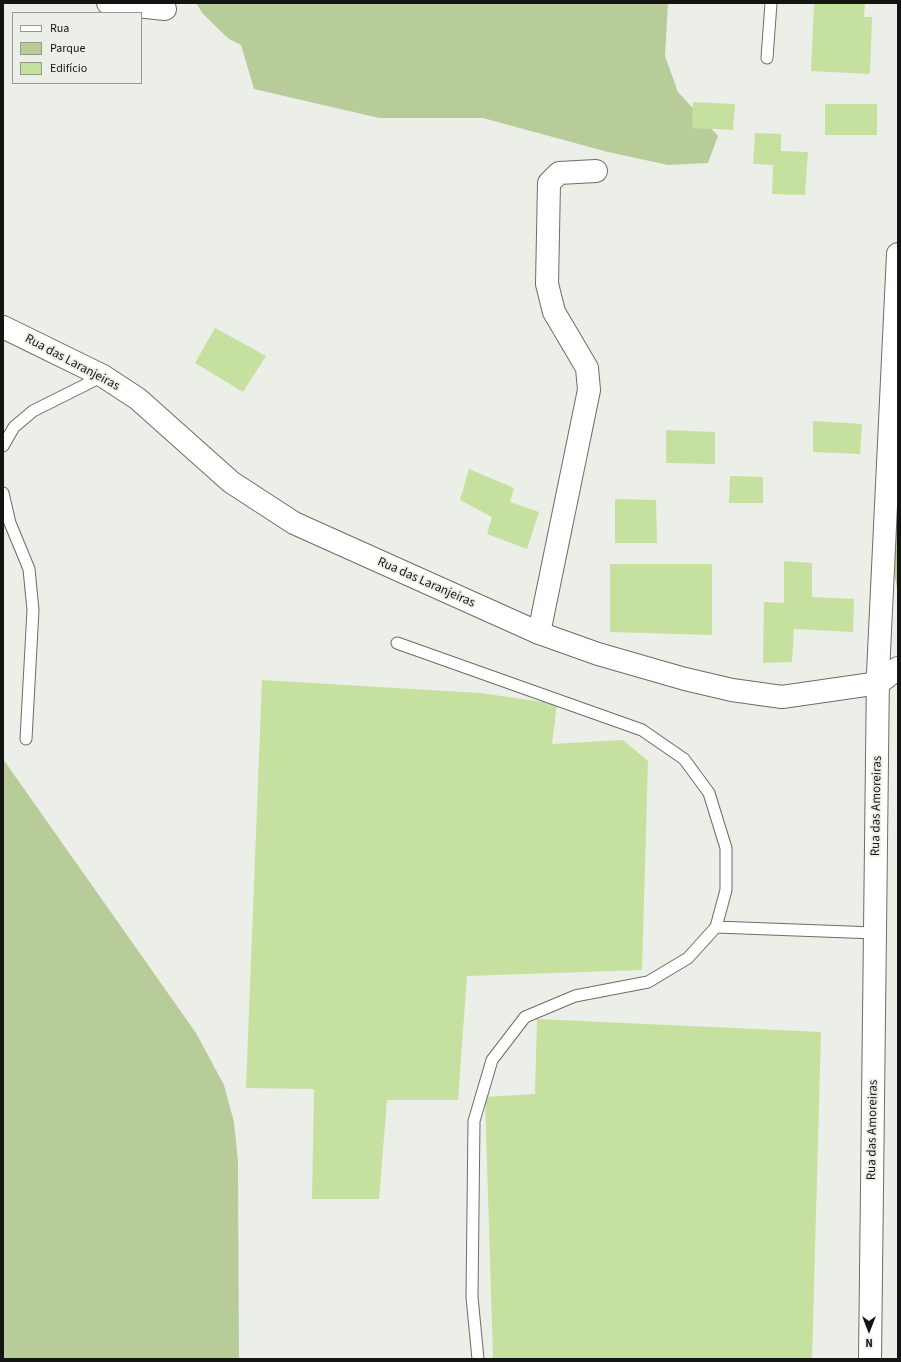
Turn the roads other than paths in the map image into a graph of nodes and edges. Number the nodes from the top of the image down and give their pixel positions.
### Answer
1 (108, 3) edge
2 (771, 3) edge
3 (165, 9) dead end
4 (767, 58) dead end
5 (596, 171) dead end
6 (898, 254) edge
7 (3, 327) edge
8 (103, 376) junction
9 (3, 446) edge
10 (3, 493) edge
11 (539, 633) junction
12 (397, 643) dead end
13 (898, 668) edge
14 (879, 683) junction
15 (26, 738) dead end
16 (716, 927) junction
17 (875, 933) junction
18 (478, 1359) edge
19 (870, 1359) edge

1 - 3 street
2 - 4 lane
5 - 11 street
6 - 14 street, Rua das Amoreiras
7 - 8 street, Rua das Laranjeiras
8 - 9 lane
8 - 11 street, Rua das Laranjeiras
10 - 15 lane
11 - 14 street, Rua das Laranjeiras
12 - 16 lane
13 - 14 street
14 - 17 street, Rua das Amoreiras
16 - 17 lane
16 - 18 lane
17 - 19 street, Rua das Amoreiras

